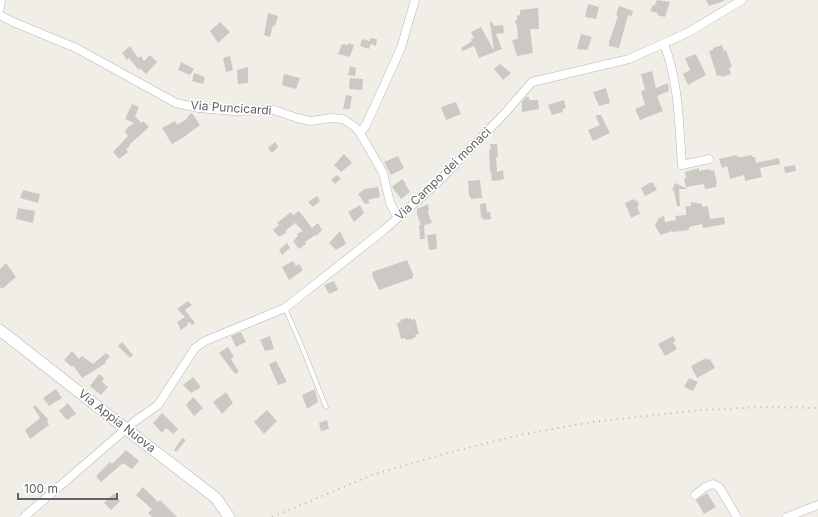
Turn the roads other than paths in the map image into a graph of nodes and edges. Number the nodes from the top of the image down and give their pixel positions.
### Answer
1 (1, 0) edge
2 (415, 0) edge
3 (742, 0) edge
4 (0, 8) edge
5 (0, 15) edge
6 (664, 44) junction
7 (360, 133) junction
8 (709, 159) dead end
9 (398, 218) junction
10 (285, 308) junction
11 (0, 330) edge
12 (326, 408) dead end
13 (130, 426) junction
14 (695, 495) dead end
15 (818, 505) edge
16 (24, 517) edge
17 (229, 517) edge
18 (737, 517) edge
19 (788, 517) edge

1 - 4 street
2 - 7 street
3 - 6 street, Via Campo dei monaci
5 - 7 street, Via Puncicardi
6 - 8 street
6 - 9 street, Via Campo dei monaci
7 - 9 street, Via Puncicardi
9 - 10 street, Via Campo dei monaci
10 - 12 lane
10 - 13 street, Via Campo dei monaci
11 - 13 street, Via Appia Nuova
13 - 16 street, Via Campo dei monaci
13 - 17 street, Via Appia Nuova
14 - 18 street
15 - 19 street

